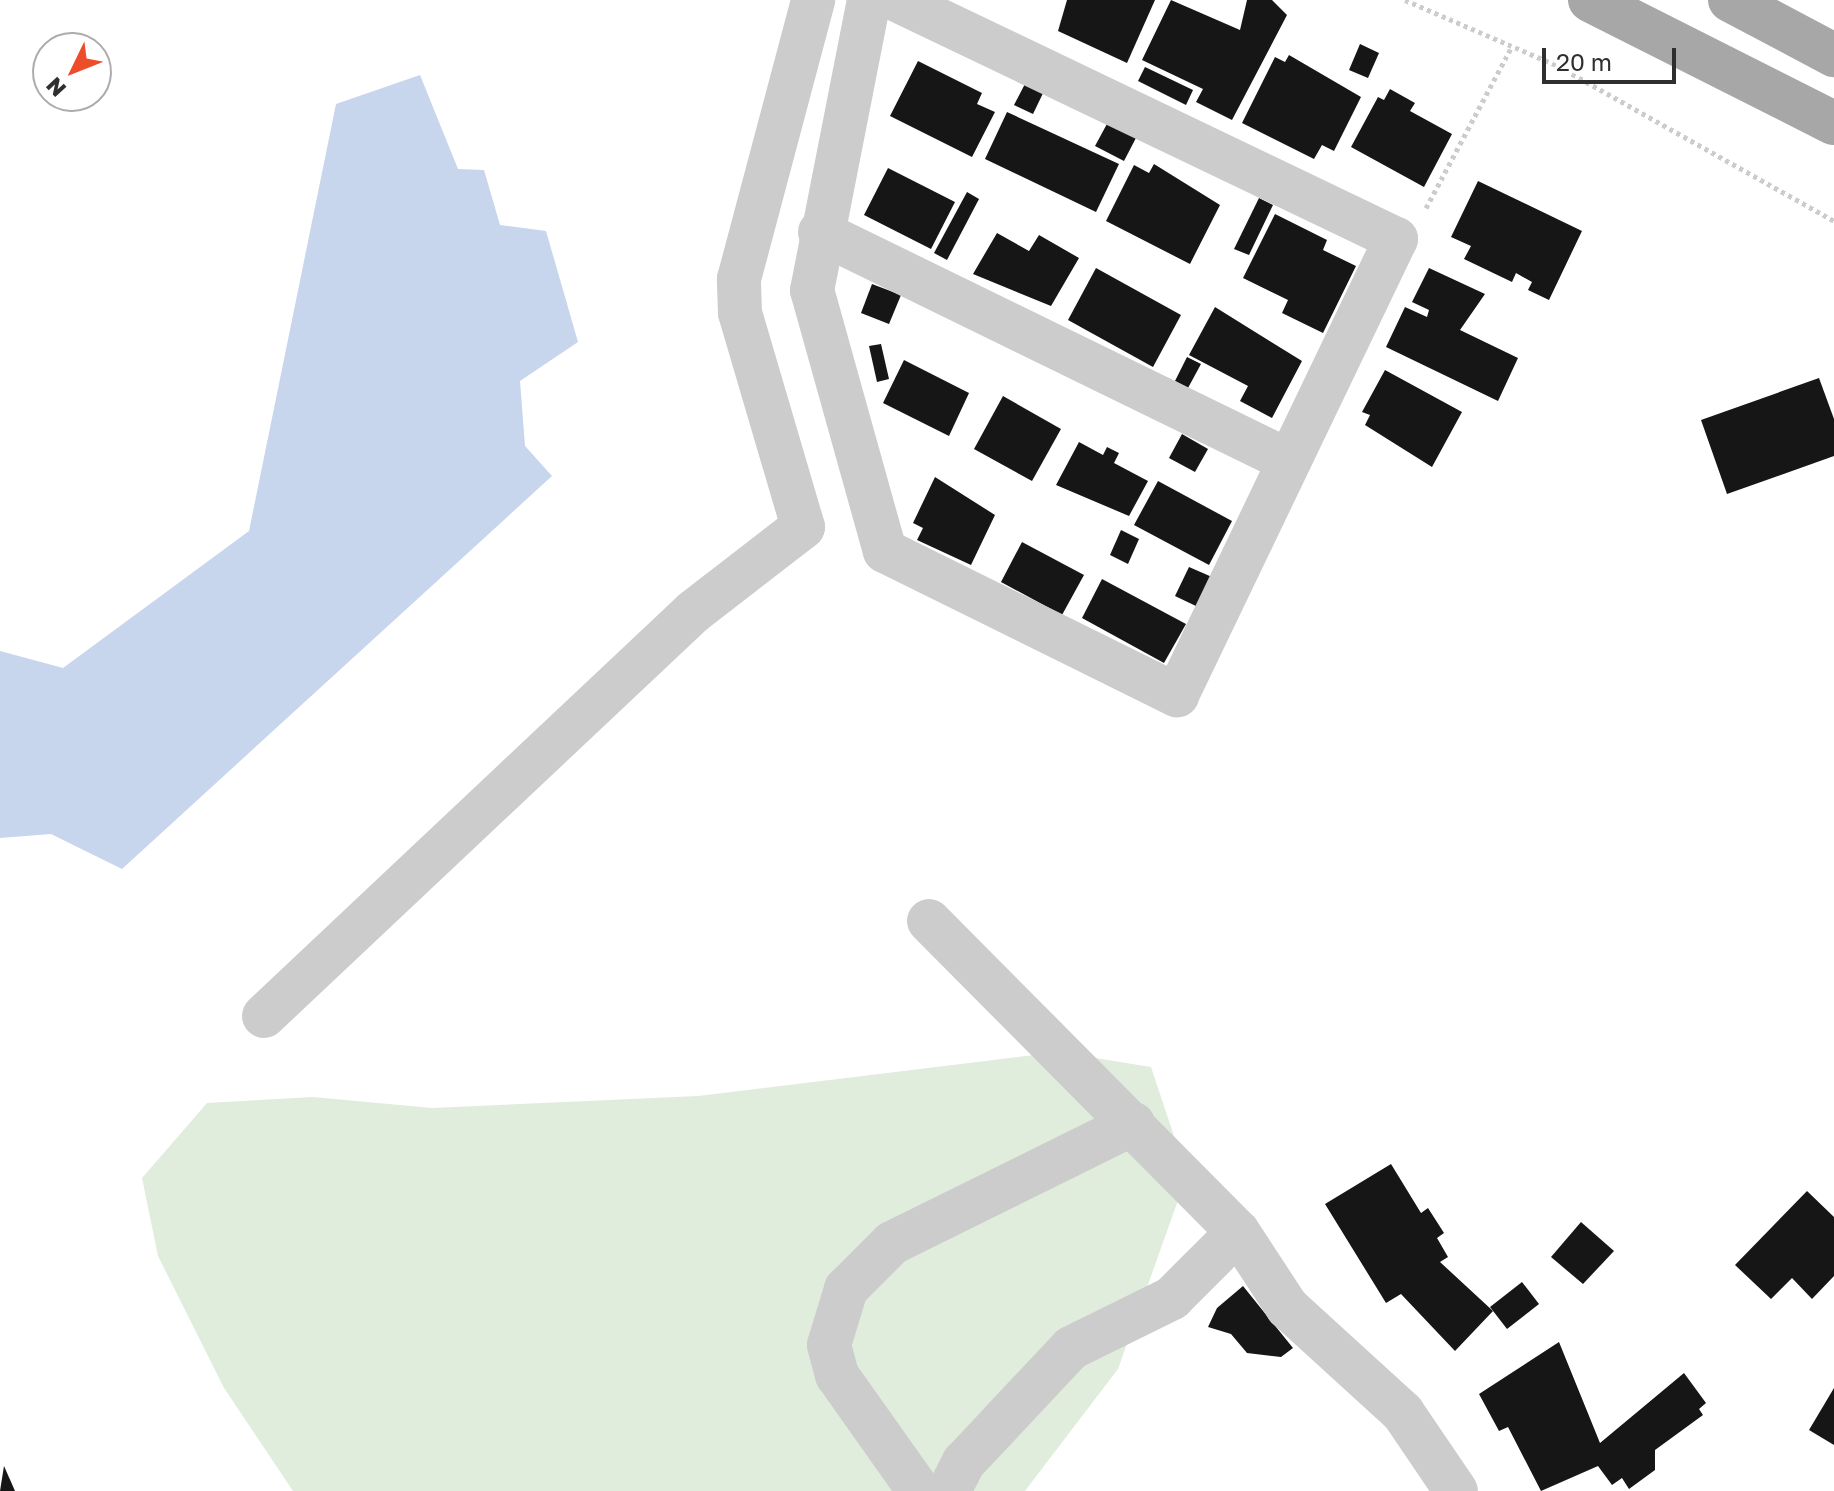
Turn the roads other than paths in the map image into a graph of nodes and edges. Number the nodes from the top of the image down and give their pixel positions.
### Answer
1 (813, 0) edge
2 (869, 0) edge
3 (897, 0) edge
4 (1590, 0) edge
5 (1730, 0) edge
6 (1834, 55) edge
7 (1834, 123) edge
8 (820, 232) junction
9 (1289, 461) junction
10 (929, 921) dead end
11 (264, 1016) dead end
12 (1133, 1124) junction
13 (1238, 1232) junction
14 (919, 1491) edge
15 (949, 1491) edge
16 (1456, 1491) edge

1 - 11 street
2 - 8 street
3 - 9 street
4 - 7 main road
5 - 6 main road
8 - 9 street
8 - 9 street
10 - 12 street
12 - 13 street
12 - 14 street
13 - 15 street
13 - 16 street

